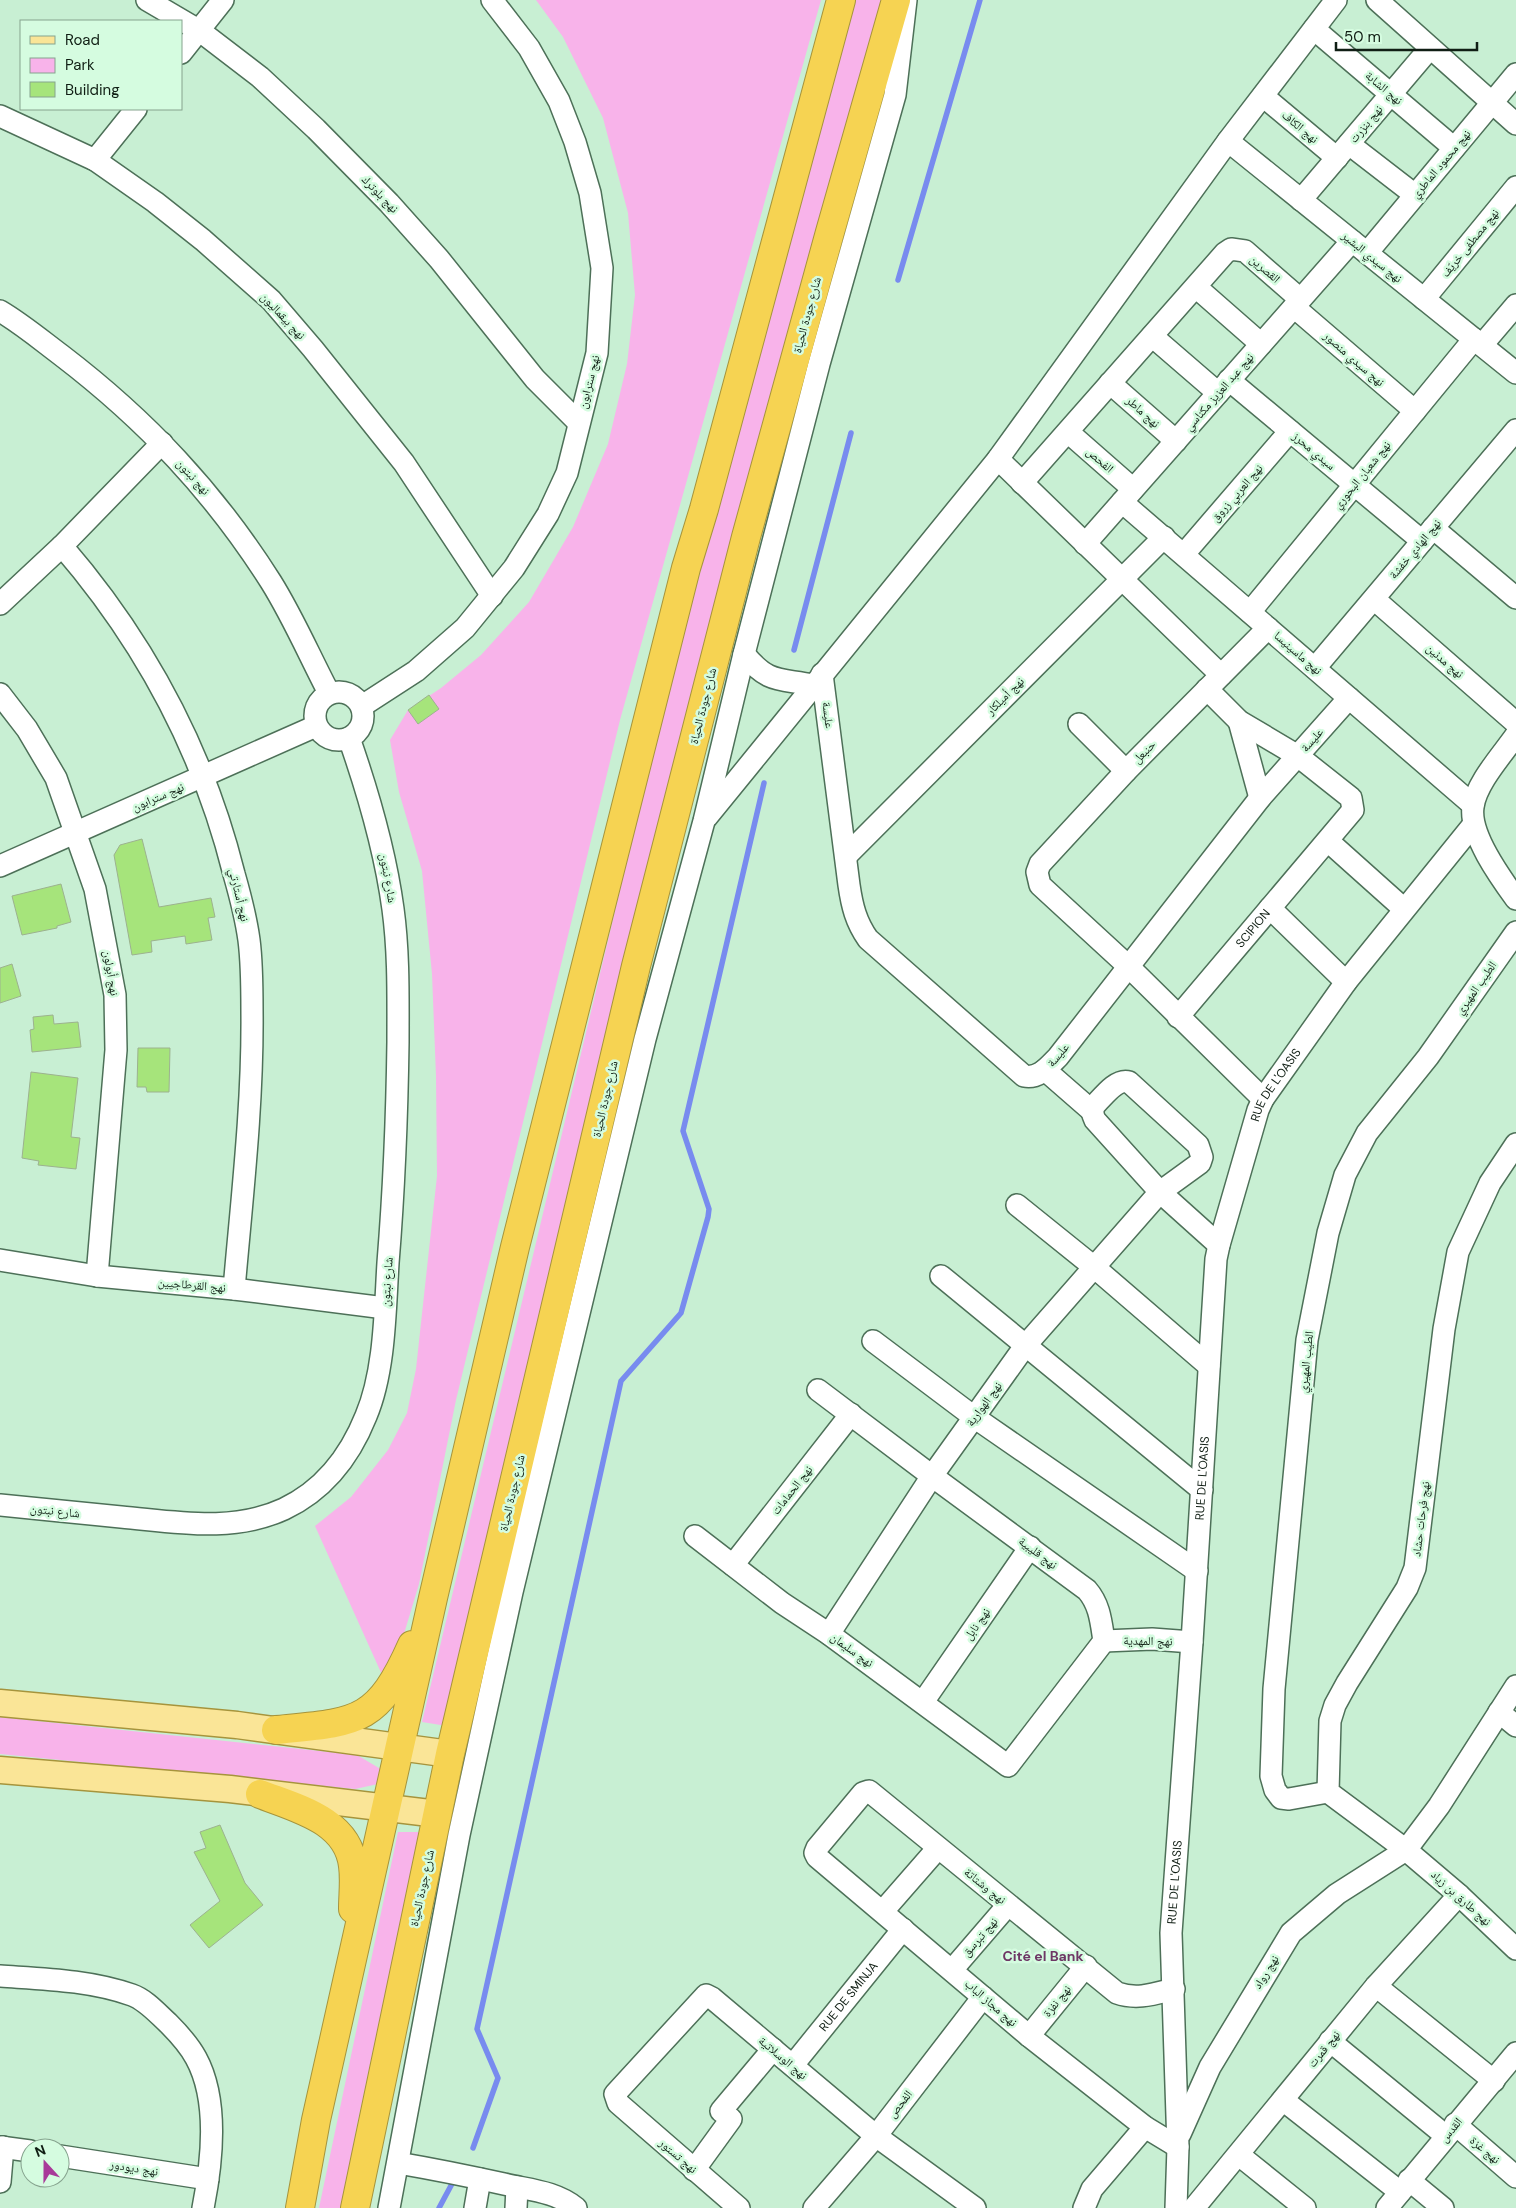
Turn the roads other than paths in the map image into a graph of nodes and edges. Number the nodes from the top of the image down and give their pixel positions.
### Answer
1 (147, 0) edge
2 (223, 0) edge
3 (492, 0) edge
4 (841, 0) edge
5 (896, 0) edge
6 (906, 0) edge
7 (1336, 0) edge
8 (1377, 0) edge
9 (181, 20) edge
10 (182, 20) edge
11 (1314, 29) junction
12 (200, 31) junction
13 (1430, 48) junction
14 (182, 53) edge
15 (1516, 74) edge
16 (1391, 94) junction
17 (1263, 96) junction
18 (1492, 103) junction
19 (135, 110) edge
20 (0, 116) edge
21 (1516, 124) edge
22 (1228, 141) junction
23 (1454, 148) junction
24 (1343, 151) junction
25 (95, 160) junction
26 (1516, 187) edge
27 (1415, 195) junction
28 (1301, 200) junction
29 (1359, 247) junction
30 (1196, 287) junction
31 (1424, 299) junction
32 (1297, 303) junction
33 (1516, 305) edge
34 (0, 311) edge
35 (1152, 336) junction
36 (1478, 342) junction
37 (1261, 344) junction
38 (1516, 373) edge
39 (1110, 383) junction
40 (1223, 387) junction
41 (1415, 411) junction
42 (580, 423) junction
43 (1516, 430) edge
44 (1290, 431) junction
45 (1068, 432) junction
46 (1176, 441) junction
47 (162, 443) junction
48 (998, 459) junction
49 (1022, 483) junction
50 (1354, 484) junction
51 (1128, 496) junction
52 (1428, 534) junction
53 (1164, 538) junction
54 (1086, 544) junction
55 (62, 546) junction
56 (1184, 554) junction
57 (1122, 579) junction
58 (492, 596) junction
59 (1374, 598) junction
60 (1516, 598) edge
61 (0, 604) edge
62 (1250, 612) junction
63 (1268, 628) junction
64 (744, 654) junction
65 (1315, 668) junction
66 (818, 680) junction
67 (1214, 682) junction
68 (329, 693) junction
69 (0, 694) edge
70 (1349, 698) junction
71 (362, 706) junction
72 (1239, 721) junction
73 (1516, 723) edge
74 (1078, 724) dead end
75 (316, 726) junction
76 (1516, 735) edge
77 (349, 738) junction
78 (1298, 756) junction
79 (1126, 771) junction
80 (204, 777) junction
81 (1260, 798) junction
82 (1473, 815) junction
83 (704, 821) junction
84 (76, 832) junction
85 (1328, 841) junction
86 (846, 856) junction
87 (0, 866) edge
88 (1516, 899) edge
89 (1270, 908) junction
90 (1404, 909) junction
91 (1516, 932) edge
92 (1128, 966) junction
93 (1346, 982) junction
94 (1178, 1017) junction
95 (1046, 1070) junction
96 (1263, 1099) junction
97 (1092, 1111) junction
98 (1516, 1144) edge
99 (1160, 1192) junction
100 (1017, 1205) dead end
101 (1219, 1245) junction
102 (0, 1260) edge
103 (1094, 1267) junction
104 (97, 1276) junction
105 (941, 1276) dead end
106 (234, 1289) junction
107 (385, 1308) junction
108 (873, 1342) dead end
109 (1025, 1346) junction
110 (1209, 1366) junction
111 (818, 1390) dead end
112 (851, 1414) junction
113 (974, 1417) junction
114 (932, 1476) junction
115 (1202, 1490) junction
116 (0, 1505) edge
117 (695, 1536) dead end
118 (1030, 1547) junction
119 (733, 1565) junction
120 (1197, 1571) junction
121 (433, 1598) junction
122 (829, 1634) junction
123 (1104, 1641) junction
124 (1192, 1642) junction
125 (1516, 1686) edge
126 (923, 1702) junction
127 (0, 1703) edge
128 (1499, 1712) junction
129 (1516, 1726) edge
130 (276, 1730) junction
131 (401, 1747) junction
132 (450, 1754) junction
133 (0, 1770) edge
134 (1328, 1792) junction
135 (260, 1794) junction
136 (387, 1808) junction
137 (438, 1814) junction
138 (817, 1848) joint
139 (938, 1848) junction
140 (1406, 1850) junction
141 (1459, 1895) junction
142 (1008, 1905) junction
143 (883, 1911) junction
144 (904, 1929) junction
145 (1516, 1948) edge
146 (352, 1966) junction
147 (1086, 1966) junction
148 (952, 1970) junction
149 (0, 1976) edge
150 (1376, 1986) junction
151 (1174, 1989) junction
152 (982, 1997) junction
153 (1029, 2036) junction
154 (1330, 2041) junction
155 (773, 2050) junction
156 (793, 2065) junction
157 (1507, 2071) edge
158 (1283, 2100) junction
159 (618, 2103) joint
160 (1145, 2127) junction
161 (1451, 2130) junction
162 (876, 2136) junction
163 (1178, 2143) junction
164 (2, 2147) edge
165 (20, 2150) edge
166 (1239, 2155) junction
167 (70, 2158) edge
168 (398, 2163) junction
169 (694, 2170) junction
170 (1516, 2177) edge
171 (208, 2179) junction
172 (480, 2179) junction
173 (0, 2182) edge
174 (1405, 2186) junction
175 (516, 2198) edge
176 (203, 2208) edge
177 (300, 2208) edge
178 (355, 2208) edge
179 (389, 2208) edge
180 (475, 2208) edge
181 (576, 2208) edge
182 (739, 2208) edge
183 (814, 2208) edge
184 (975, 2208) edge
185 (1084, 2208) edge
186 (1176, 2208) edge
187 (1194, 2208) edge
188 (1305, 2208) edge
189 (1386, 2208) edge
190 (1443, 2208) edge

1 - 9 street, نهج بلوترك
2 - 12 street
3 - 42 street, نهج سترابون
4 - 121 highway
5 - 132 highway, شارع جودة الحياة
6 - 64 street
7 - 11 street
8 - 13 street
10 - 12 street, نهج بلوترك
11 - 16 street, نهج الشابة
11 - 17 street
12 - 14 street
12 - 42 street, نهج بلوترك
13 - 16 street, نهج بنزرت
13 - 18 street
15 - 18 street, نهج محمود الماطري
16 - 23 street, نهج الشابة
16 - 24 street, نهج بنزرت
17 - 22 street
17 - 24 street, نهج الكاف
18 - 21 street
18 - 23 street, نهج محمود الماطري
19 - 25 street
20 - 25 street, نهج بيقماليون
22 - 28 street, نهج سيدي البشير
22 - 48 street
23 - 27 street, نهج محمود الماطري
24 - 27 street, نهج الكاف
24 - 28 street, نهج بنزرت
25 - 58 street, نهج بيقماليون
26 - 31 street, نهج مصطفى خريّف
27 - 29 street, نهج محمود الماطري
28 - 29 street, نهج سيدي البشير
29 - 31 street, نهج سيدي البشير
29 - 32 street, نهج عبد العزيز مكناسي
30 - 32 street, القصرين
30 - 35 street
30 - 37 street
31 - 36 street, نهج سيدي البشير
32 - 37 street, نهج عبد العزيز مكناسي
32 - 41 street, نهج سيدي منصور
33 - 36 street, نهج شعبان البحوري
34 - 47 street, نهج نبتون
35 - 39 street
35 - 40 street, سيدي محرز
36 - 38 street, نهج سيدي البشير
36 - 41 street, نهج شعبان البحوري
37 - 40 street, نهج عبد العزيز مكناسي
39 - 45 street
39 - 46 street, نهج ماطر
40 - 44 street, سيدي محرز
40 - 46 street, نهج عبد العزيز مكناسي
41 - 50 street, نهج شعبان البحوري
42 - 58 street, نهج سترابون
43 - 52 street, نهج الهادي خفشة
44 - 50 street, سيدي محرز
44 - 56 street, نهج العربي زروق
45 - 49 street
45 - 51 street, الفحص
46 - 51 street, نهج عبد العزيز مكناسي
47 - 55 street
47 - 68 street, نهج نبتون
48 - 49 street
48 - 66 street
49 - 54 street
50 - 52 street, سيدي محرز
50 - 62 street, نهج شعبان البحوري
51 - 53 street, نهج ماسينيسا
51 - 54 street, نهج عبد العزيز مكناسي
52 - 59 street, نهج الهادي خفشة
52 - 60 street, سيدي محرز
53 - 56 street, نهج ماسينيسا
53 - 57 street, نهج أميلكار
54 - 57 street
55 - 61 street
55 - 80 street, نهج أستارتي
56 - 62 street, نهج ماسينيسا
57 - 67 street
57 - 86 street, نهج أميلكار
58 - 71 street, نهج سترابون
59 - 65 street, نهج الهادي خفشة
59 - 73 street, نهج مدنين
62 - 63 street, نهج ماسينيسا
63 - 65 street, نهج ماسينيسا
63 - 67 street, حنبعل
64 - 66 street
64 - 83 street
65 - 70 street, نهج ماسينيسا
66 - 83 street
66 - 86 street, عليسة
67 - 72 street
67 - 79 street, حنبعل
68 - 71 street
68 - 75 street
69 - 84 street, نهج أبولون
70 - 78 street, عليسة
70 - 82 street, نهج ماسينيسا
71 - 77 street
72 - 78 street
72 - 81 street
74 - 79 street
75 - 77 street
75 - 80 street, نهج سترابون
76 - 82 street, RUE DE L'OASIS
77 - 107 street, شارع نبتون
78 - 81 street, عليسة
78 - 85 street, SCIPION
79 - 92 street, حنبعل
80 - 84 street, نهج سترابون
80 - 106 street, نهج أستارتي
81 - 92 street, عليسة
82 - 88 street
82 - 90 street, RUE DE L'OASIS
83 - 168 street
84 - 87 street, نهج سترابون
84 - 104 street, نهج أبولون
85 - 89 street, SCIPION
85 - 90 street
86 - 95 street, عليسة
89 - 93 street
89 - 94 street, SCIPION
90 - 93 street, RUE DE L'OASIS
91 - 134 street, الطيب المهيري
92 - 94 street
92 - 95 street, عليسة
93 - 96 street, RUE DE L'OASIS
94 - 96 street
95 - 97 street
96 - 101 street, RUE DE L'OASIS
97 - 99 street
97 - 99 street, نهج الهوارية
98 - 134 street, نهج فرحات حشاد
99 - 101 street
99 - 103 street, نهج الهوارية
100 - 103 street
101 - 110 street, RUE DE L'OASIS
102 - 104 street, نهج القرطاجيين
103 - 109 street, نهج الهوارية
103 - 110 street
104 - 106 street, نهج القرطاجيين
105 - 109 street
106 - 107 street, نهج القرطاجيين
107 - 116 street, شارع نبتون
108 - 113 street
109 - 113 street, نهج الهوارية
109 - 115 street
110 - 115 street, RUE DE L'OASIS
111 - 112 street, نهج قليبية
112 - 114 street, نهج قليبية
112 - 119 street, نهج الحمامات
113 - 114 street, نهج الهوارية
113 - 120 street
114 - 118 street, نهج قليبية
114 - 122 street, نهج الهوارية
115 - 120 street, RUE DE L'OASIS
117 - 119 street, نهج سليمان
118 - 123 street, نهج قليبية
118 - 126 street, نهج نابل
119 - 122 street, نهج سليمان
120 - 124 street, RUE DE L'OASIS
121 - 130 highway
121 - 131 highway
122 - 126 street, نهج سليمان
123 - 124 street, نهج المهدية
123 - 126 street, نهج سليمان
124 - 151 street, RUE DE L'OASIS
125 - 128 street
127 - 130 main road
128 - 129 street
128 - 140 street
130 - 131 main road
131 - 132 main road
131 - 136 highway
132 - 137 highway, شارع جودة الحياة
133 - 135 main road
134 - 140 street
135 - 136 main road
135 - 146 highway
136 - 137 main road
136 - 146 highway
137 - 178 highway, شارع جودة الحياة
138 - 139 street, نهج وشتاتة
138 - 143 street, نهج مجاز الباب
139 - 142 street, نهج وشتاتة
139 - 143 street
140 - 141 street, نهج طارق بن زياد
140 - 163 street, نهج رواد
141 - 145 street, نهج طارق بن زياد
141 - 150 street, نهج قمرت
142 - 147 street, نهج وشتاتة
142 - 148 street, نهج تبرسق
143 - 144 street, نهج مجاز الباب
144 - 148 street, نهج مجاز الباب
144 - 156 street, RUE DE SMINJA
146 - 177 highway
147 - 151 street, نهج وشتاتة
147 - 153 street, نهج نفزة
148 - 152 street, نهج مجاز الباب
149 - 171 street
150 - 154 street, نهج قمرت
150 - 157 street
151 - 163 street, RUE DE L'OASIS
152 - 153 street, نهج مجاز الباب
152 - 162 street, الفحص
153 - 160 street, نهج مجاز الباب
154 - 158 street, نهج قمرت
154 - 161 street, نهج غزة
155 - 156 street, نهج الوسلاتية
155 - 159 street, نهج الوسلاتية
155 - 169 street
156 - 162 street, نهج الوسلاتية
157 - 161 street, القدس
158 - 166 street, نهج قمرت
158 - 174 street
159 - 169 street, نهج تستور
160 - 163 street, نهج مجاز الباب
160 - 185 street
161 - 170 street, نهج غزة
161 - 174 street, القدس
162 - 183 street, الفحص
162 - 184 street, نهج الوسلاتية
163 - 186 street, RUE DE L'OASIS
164 - 165 street
164 - 173 street
166 - 187 street, نهج قمرت
166 - 188 street
167 - 171 street, نهج ديودور
168 - 172 street
168 - 179 street
169 - 182 street, نهج تستور
171 - 176 street
172 - 175 street
172 - 180 street
174 - 189 street, القدس
174 - 190 street
175 - 181 street

